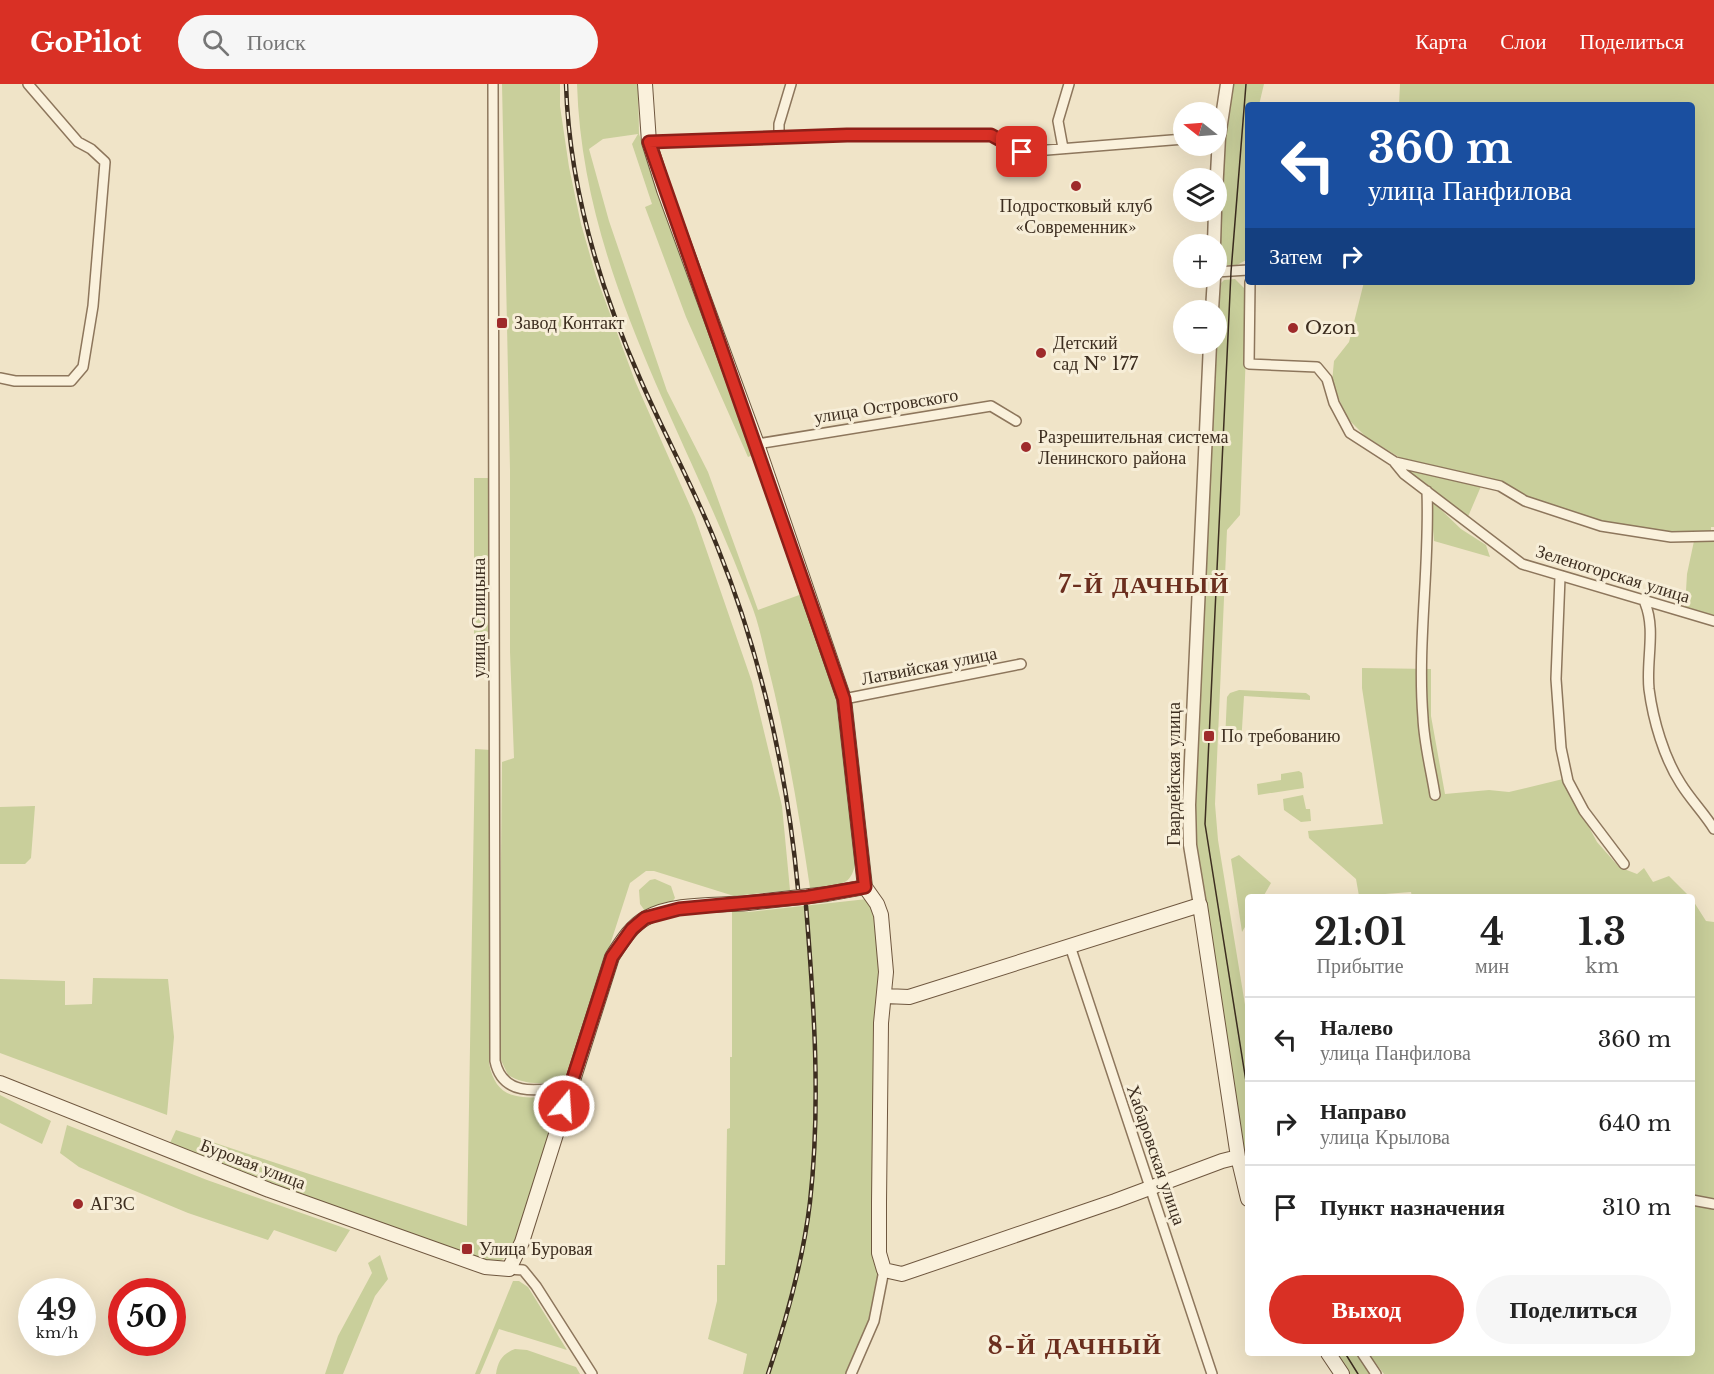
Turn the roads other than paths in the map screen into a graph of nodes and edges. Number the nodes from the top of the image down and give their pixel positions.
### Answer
1 (28, 84) edge
2 (493, 84) edge
3 (645, 84) edge
4 (791, 84) edge
5 (1069, 84) edge
6 (1227, 84) edge
7 (1224, 102) edge
8 (779, 136) junction
9 (1173, 140) edge
10 (649, 142) junction
11 (1063, 148) junction
12 (1245, 270) edge
13 (1227, 271) edge
14 (1250, 285) edge
15 (1210, 354) edge
16 (0, 378) edge
17 (1016, 421) dead end
18 (757, 444) junction
19 (1395, 462) junction
20 (1427, 491) junction
21 (1714, 536) edge
22 (1560, 577) junction
23 (1645, 603) junction
24 (1714, 621) edge
25 (1021, 664) dead end
26 (844, 699) junction
27 (1435, 795) dead end
28 (1714, 829) edge
29 (1624, 864) dead end
30 (865, 887) junction
31 (1200, 905) junction
32 (1070, 946) junction
33 (885, 996) junction
34 (0, 1083) edge
35 (571, 1086) junction
36 (1242, 1161) edge
37 (1245, 1180) edge
38 (1150, 1188) junction
39 (1695, 1201) edge
40 (1714, 1204) edge
41 (503, 1269) junction
42 (884, 1270) junction
43 (1330, 1356) edge
44 (1364, 1356) edge
45 (592, 1374) edge
46 (851, 1374) edge
47 (1212, 1374) edge
48 (1342, 1374) edge
49 (1376, 1374) edge

1 - 16 street
2 - 35 street, улица Спицына
3 - 10 main road
4 - 8 street
5 - 11 street
6 - 7 street
8 - 10 street
8 - 11 street
9 - 11 street
10 - 18 main road
12 - 13 street
14 - 19 street
15 - 31 street, Гвардейская улица
17 - 18 street, улица Островского
18 - 26 main road
19 - 20 street, Зеленогорская улица
19 - 21 street
20 - 22 street, Зеленогорская улица
20 - 27 street
22 - 23 street, Зеленогорская улица
22 - 29 street
23 - 24 street, Зеленогорская улица
23 - 28 street
25 - 26 street, Латвийская улица
26 - 30 main road
30 - 33 main road
30 - 35 main road, bridge
31 - 32 main road
31 - 36 main road, Гвардейская улица
32 - 33 main road
32 - 38 street, Хабаровская улица
33 - 42 main road
34 - 41 main road, Буровая улица
35 - 41 main road
36 - 37 main road, Гвардейская улица
36 - 38 main road
38 - 42 main road
38 - 47 street, Хабаровская улица
39 - 40 street
41 - 45 street
42 - 46 street
43 - 48 main road
44 - 49 street

